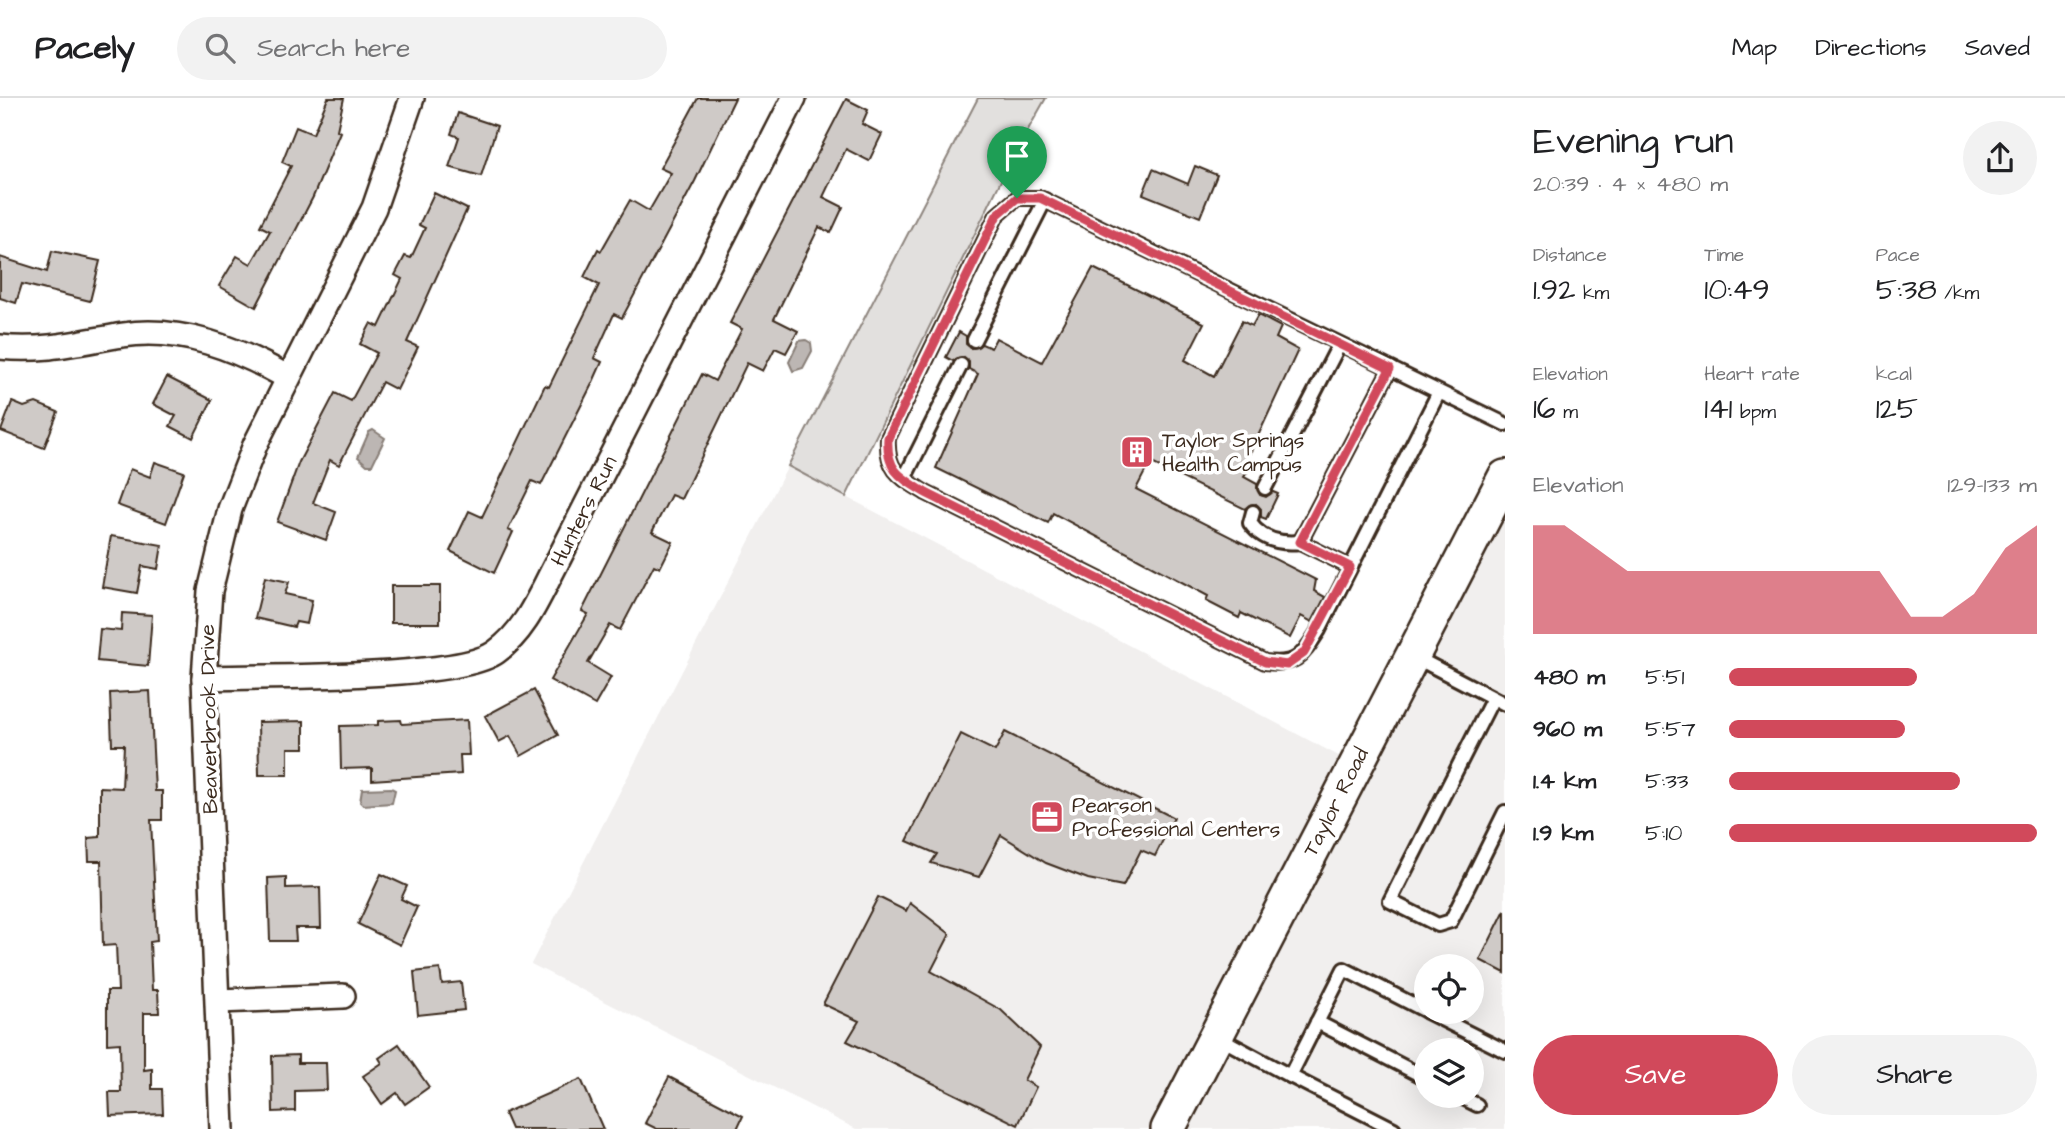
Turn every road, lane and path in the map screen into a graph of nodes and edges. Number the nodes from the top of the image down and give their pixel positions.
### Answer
1 (412, 98) edge
2 (794, 98) edge
3 (1045, 201) junction
4 (974, 340) dead end
5 (1339, 345) junction
6 (0, 346) edge
7 (961, 365) dead end
8 (1390, 369) junction
9 (287, 377) junction
10 (1439, 392) junction
11 (1505, 424) edge
12 (1505, 477) edge
13 (904, 479) junction
14 (1265, 488) dead end
15 (1253, 512) dead end
16 (1300, 542) junction
17 (1350, 567) junction
18 (1411, 655) junction
19 (204, 678) junction
20 (1493, 698) junction
21 (1505, 704) edge
22 (1505, 813) edge
23 (343, 996) dead end
24 (218, 1001) junction
25 (1414, 1004) edge
26 (1317, 1022) junction
27 (1452, 1024) edge
28 (1216, 1036) junction
29 (1505, 1051) edge
30 (1414, 1073) edge
31 (1290, 1076) junction
32 (222, 1129) edge
33 (1168, 1129) edge
34 (1394, 1129) edge

1 - 9 street, Beaverbrook Drive
2 - 19 street, Hunters Run
3 - 4 lane
3 - 5 lane
3 - 13 lane
5 - 8 lane
5 - 14 lane
6 - 9 street
7 - 13 lane
8 - 10 lane
8 - 16 lane
9 - 19 street, Beaverbrook Drive
10 - 11 lane
10 - 17 lane
12 - 18 main road, Taylor Road
13 - 17 lane
15 - 16 lane
16 - 17 lane
18 - 20 lane
18 - 28 main road, Taylor Road
19 - 24 street, Beaverbrook Drive
20 - 21 lane
20 - 22 lane
23 - 24 street
24 - 32 street, Beaverbrook Drive
25 - 26 lane
26 - 30 lane
26 - 31 lane
27 - 29 lane
28 - 31 lane
28 - 33 main road, Taylor Road
31 - 34 lane

